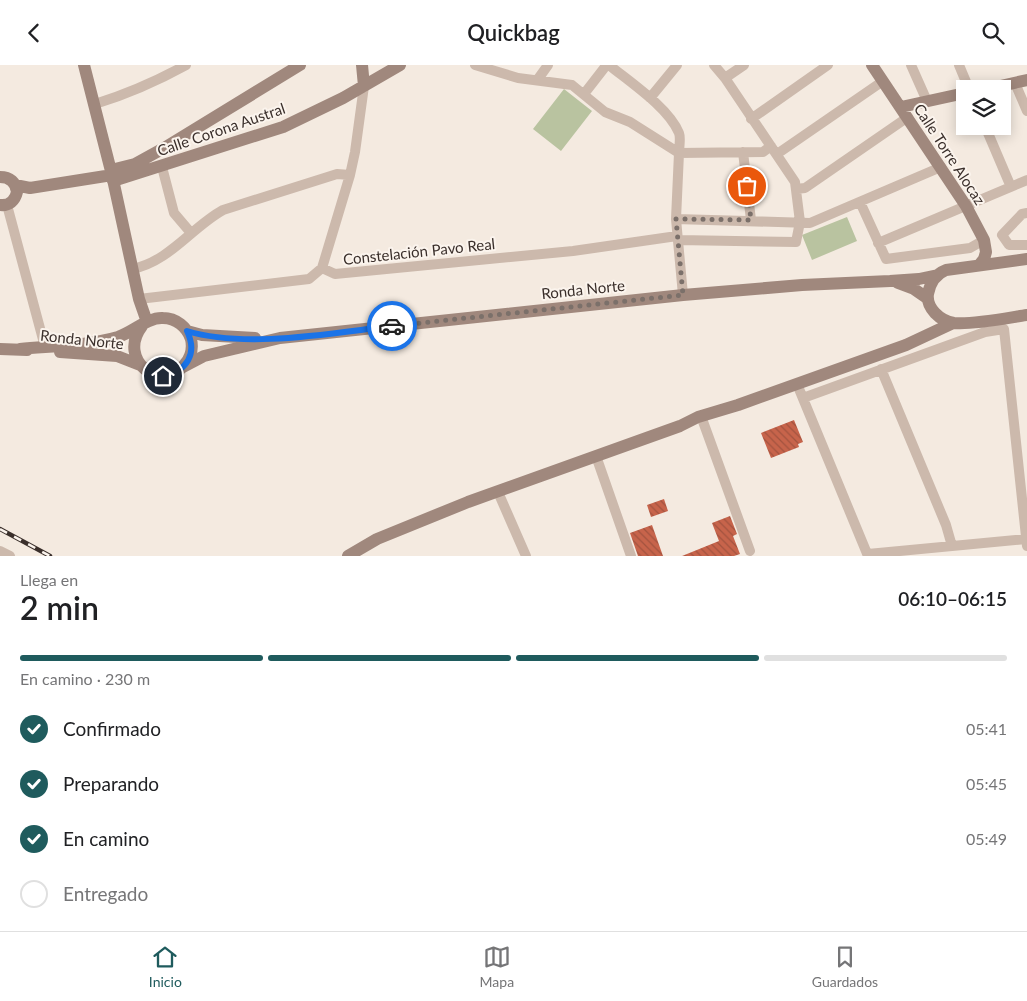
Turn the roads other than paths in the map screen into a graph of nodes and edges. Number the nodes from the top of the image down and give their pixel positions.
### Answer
1 (84, 65) edge
2 (186, 65) edge
3 (300, 65) edge
4 (362, 65) edge
5 (400, 65) edge
6 (475, 65) edge
7 (548, 65) edge
8 (609, 65) edge
9 (677, 65) edge
10 (714, 65) edge
11 (744, 65) edge
12 (828, 65) edge
13 (872, 65) edge
14 (912, 65) edge
15 (959, 65) edge
16 (725, 78) junction
17 (538, 79) junction
18 (965, 80) edge
19 (883, 81) junction
20 (1021, 82) edge
21 (364, 86) junction
22 (584, 94) junction
23 (956, 95) edge
24 (650, 98) junction
25 (927, 101) junction
26 (95, 104) junction
27 (1027, 111) edge
28 (904, 112) junction
29 (751, 119) junction
30 (989, 135) edge
31 (774, 150) junction
32 (679, 153) junction
33 (743, 153) junction
34 (162, 167) junction
35 (941, 167) junction
36 (1, 175) edge
37 (350, 175) junction
38 (112, 176) junction
39 (1027, 180) edge
40 (15, 185) junction
41 (1012, 187) junction
42 (30, 188) junction
43 (796, 189) junction
44 (860, 202) junction
45 (7, 203) edge
46 (966, 206) junction
47 (1027, 213) edge
48 (676, 219) junction
49 (751, 220) junction
50 (800, 222) junction
51 (191, 233) junction
52 (677, 238) junction
53 (984, 240) junction
54 (878, 243) junction
55 (1027, 245) edge
56 (1027, 259) edge
57 (1012, 260) junction
58 (980, 265) junction
59 (132, 269) junction
60 (322, 269) junction
61 (938, 275) junction
62 (890, 281) junction
63 (683, 295) junction
64 (139, 299) junction
65 (930, 304) junction
66 (1027, 315) edge
67 (953, 323) junction
68 (145, 324) junction
69 (187, 331) junction
70 (922, 336) junction
71 (280, 338) junction
72 (46, 347) junction
73 (0, 349) edge
74 (20, 349) junction
75 (140, 365) junction
76 (183, 367) junction
77 (880, 369) junction
78 (797, 384) junction
79 (803, 398) junction
80 (701, 416) junction
81 (596, 456) junction
82 (498, 492) junction
83 (1027, 541) edge
84 (952, 546) junction
85 (0, 551) edge
86 (750, 551) dead end
87 (868, 555) edge
88 (10, 556) edge
89 (348, 556) edge
90 (526, 556) edge
91 (632, 556) edge

1 - 26 street
2 - 26 street
3 - 38 street, Calle Corona Austral
4 - 21 street
5 - 21 street, Calle Corona Austral
6 - 17 street
7 - 17 street
8 - 22 street
8 - 24 street
9 - 24 street
10 - 16 street
11 - 16 street
12 - 29 street
13 - 19 street, Calle Torre Alocaz
14 - 25 street
15 - 18 street
16 - 29 street
17 - 22 street
19 - 28 street, Calle Torre Alocaz
19 - 31 street
20 - 27 street
21 - 34 street, Calle Corona Austral
21 - 37 street
22 - 32 street
23 - 25 street
24 - 32 street
25 - 28 street
26 - 38 street
28 - 35 street, Calle Torre Alocaz
28 - 43 street
29 - 31 street
30 - 41 street
31 - 33 street
31 - 43 street
32 - 33 street
32 - 48 street
33 - 49 street
34 - 38 street, Calle Corona Austral
34 - 51 street
35 - 44 street
35 - 46 street, Calle Torre Alocaz
36 - 40 street
37 - 51 street
37 - 60 street
38 - 42 street
38 - 59 street
39 - 41 street
40 - 42 street
40 - 45 street
41 - 46 street
42 - 45 street
43 - 50 street
44 - 50 street
44 - 54 street
45 - 72 street
46 - 53 street, Calle Torre Alocaz
46 - 54 street
47 - 55 street
48 - 49 street
48 - 52 street
49 - 50 street
50 - 52 street, Constelación Pavo Real
51 - 59 street
52 - 60 street, Constelación Pavo Real
52 - 63 street
53 - 54 street
53 - 57 street
53 - 58 street
56 - 57 street, Ronda Norte
57 - 58 street, Ronda Norte
58 - 61 street, Ronda Norte
59 - 64 street
60 - 64 street, Constelación Pavo Real
61 - 62 street, Ronda Norte
61 - 65 street
62 - 63 street, Ronda Norte
62 - 65 street, Ronda Norte
63 - 71 street, Ronda Norte
64 - 68 street
65 - 67 street, Ronda Norte
65 - 70 street
66 - 67 street
67 - 70 street
68 - 69 street, Ronda Norte
68 - 72 street, Ronda Norte
68 - 75 street, Ronda Norte
69 - 71 street, Ronda Norte
69 - 76 street
70 - 78 street
71 - 76 street, Ronda Norte
72 - 74 street, Ronda Norte
73 - 74 street, Ronda Norte
74 - 75 street, Ronda Norte
75 - 76 street, Ronda Norte
77 - 79 street
77 - 83 street
77 - 84 street
78 - 79 street
78 - 80 street
79 - 87 street
80 - 81 street
80 - 86 street
81 - 82 street
81 - 91 street
82 - 89 street
82 - 90 street
83 - 84 street
84 - 87 street
85 - 88 street

